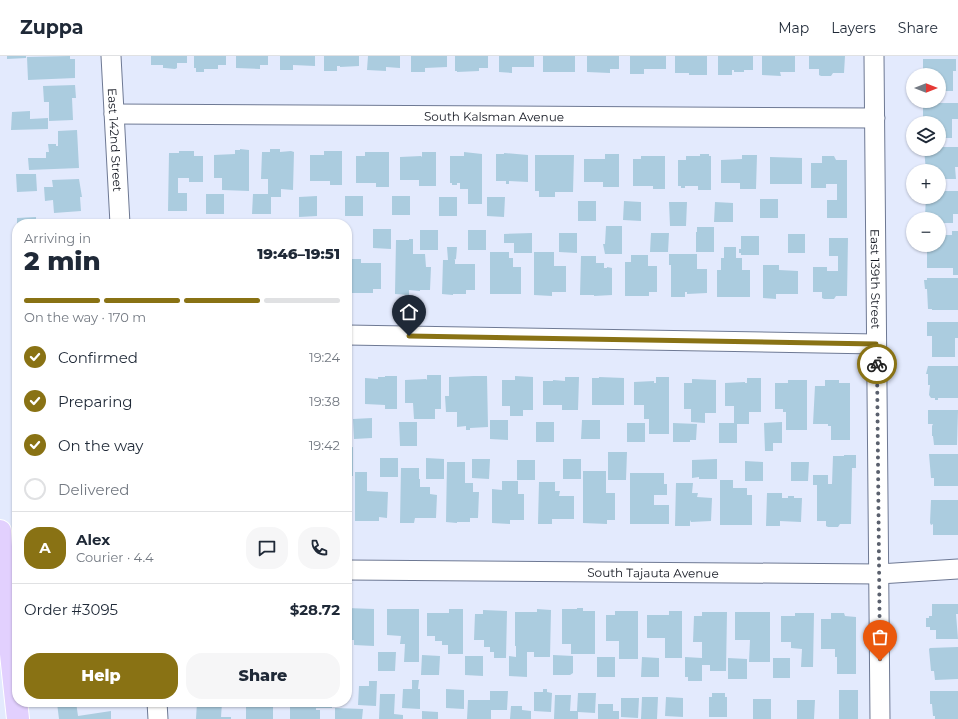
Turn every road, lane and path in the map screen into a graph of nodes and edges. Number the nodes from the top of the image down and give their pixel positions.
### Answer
1 (111, 56) edge
2 (874, 56) edge
3 (114, 114) junction
4 (875, 118) junction
5 (120, 219) edge
6 (352, 334) edge
7 (876, 344) junction
8 (0, 531) edge
9 (958, 569) edge
10 (352, 570) edge
11 (879, 574) junction
12 (7, 578) edge
13 (12, 642) edge
14 (17, 707) edge
15 (157, 707) edge
16 (18, 719) edge
17 (158, 719) edge
18 (880, 719) edge

1 - 3 street, East 142nd Street
2 - 4 street, East 139th Street
3 - 4 street, South Kalsman Avenue
3 - 5 street, East 142nd Street
4 - 7 street, East 139th Street
6 - 7 street
7 - 11 street, East 139th Street
8 - 12 main road
9 - 11 street, South Tajauta Avenue
10 - 11 street, South Tajauta Avenue
11 - 18 street, East 139th Street
12 - 13 main road
14 - 16 main road
15 - 17 street

